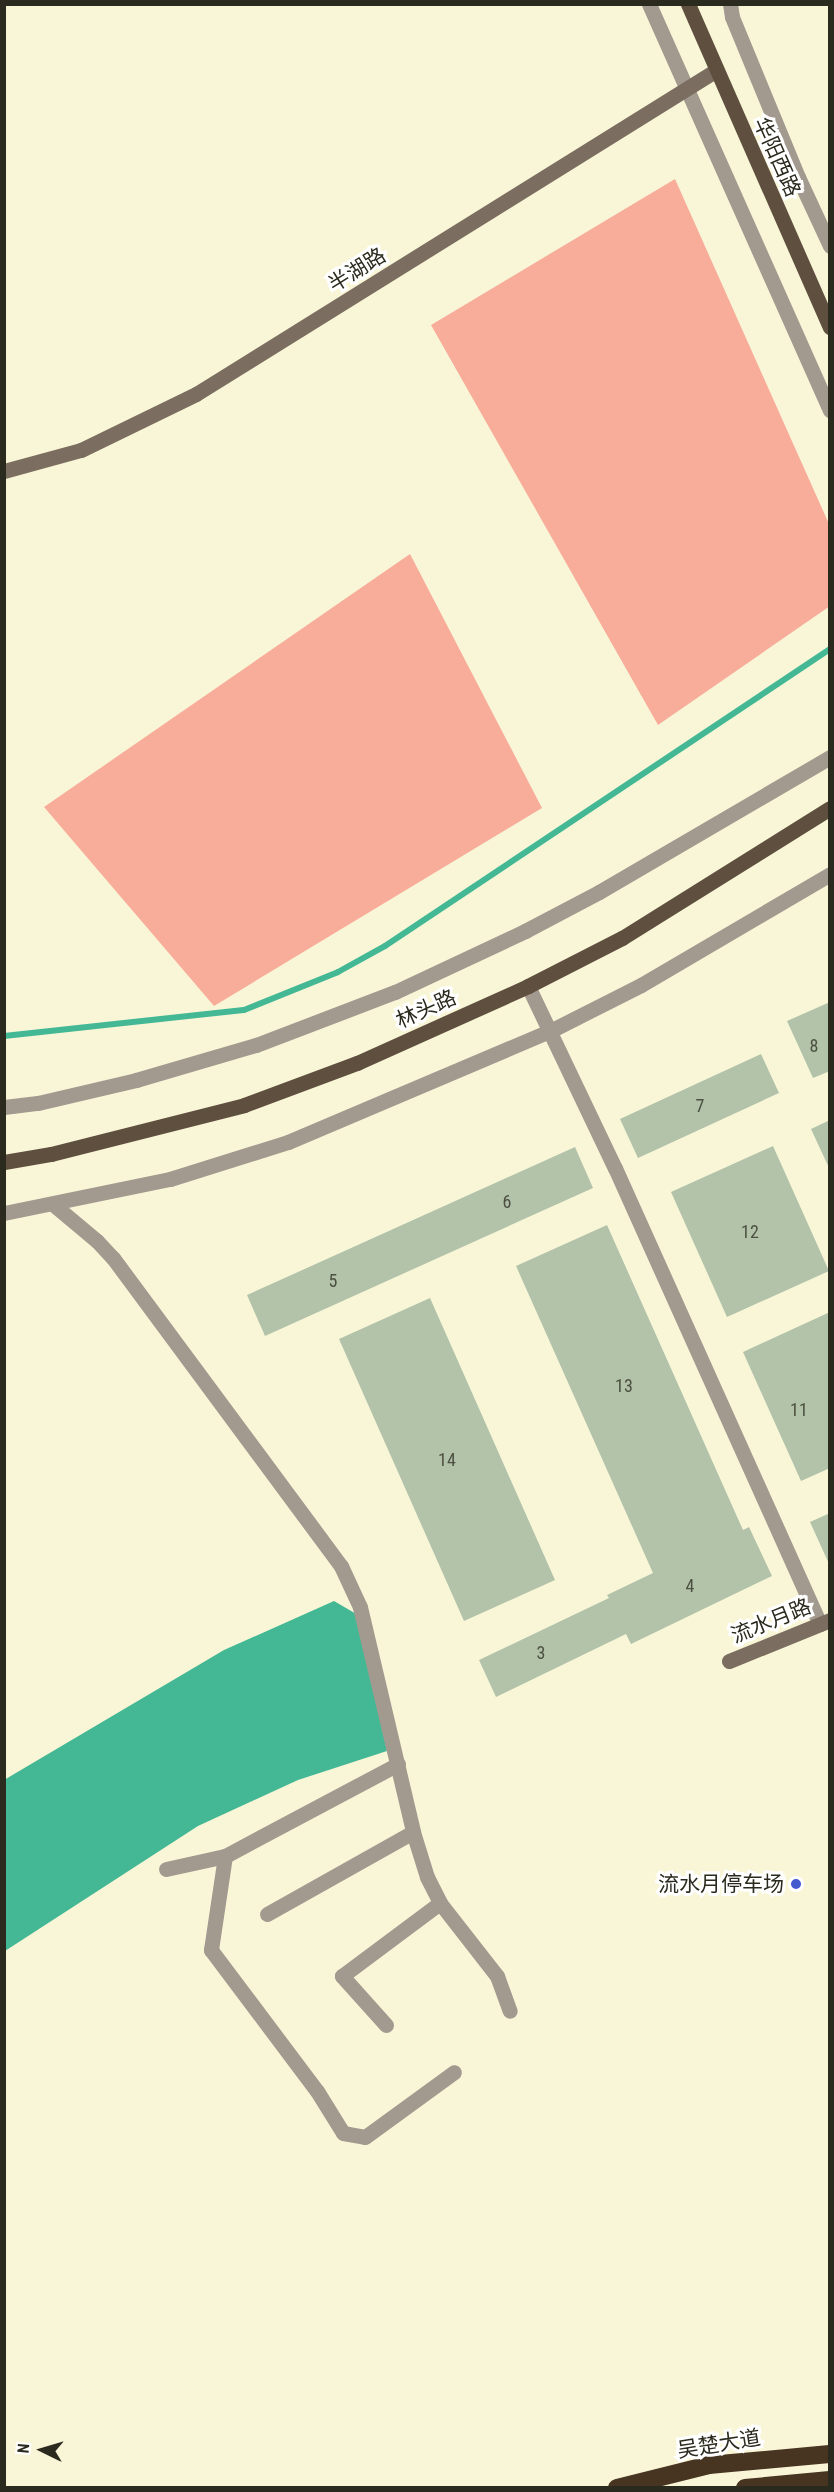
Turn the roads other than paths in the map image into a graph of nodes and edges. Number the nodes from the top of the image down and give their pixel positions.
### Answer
1 (649, 4) edge
2 (688, 4) edge
3 (730, 4) edge
4 (715, 71) junction
5 (686, 89) junction
6 (830, 246) edge
7 (830, 327) edge
8 (830, 411) edge
9 (4, 471) edge
10 (830, 758) edge
11 (830, 808) edge
12 (830, 874) edge
13 (528, 986) junction
14 (550, 1031) junction
15 (4, 1107) edge
16 (4, 1162) edge
17 (54, 1205) junction
18 (4, 1213) edge
19 (825, 1622) edge
20 (729, 1661) dead end
21 (398, 1764) junction
22 (412, 1832) junction
23 (225, 1856) junction
24 (166, 1869) dead end
25 (440, 1904) junction
26 (267, 1914) dead end
27 (510, 2011) dead end
28 (386, 2025) dead end
29 (454, 2072) dead end
30 (830, 2454) edge
31 (830, 2480) edge
32 (617, 2487) edge
33 (745, 2487) edge

1 - 5 street
2 - 4 main road, 华阳西路
3 - 6 street
4 - 5 street, 半湖路
4 - 7 main road, 华阳西路
5 - 8 street
5 - 9 street, 半湖路
10 - 15 street
11 - 13 main road, 林头路
12 - 14 street
13 - 14 street
13 - 16 main road, 林头路
14 - 17 street
14 - 19 street
17 - 18 street
17 - 21 street
19 - 20 street, 流水月路
21 - 22 street
21 - 23 street
22 - 25 street
22 - 26 street
23 - 24 street
23 - 29 street
25 - 27 street
25 - 28 street
30 - 32 highway, 吴楚大道
31 - 33 highway

